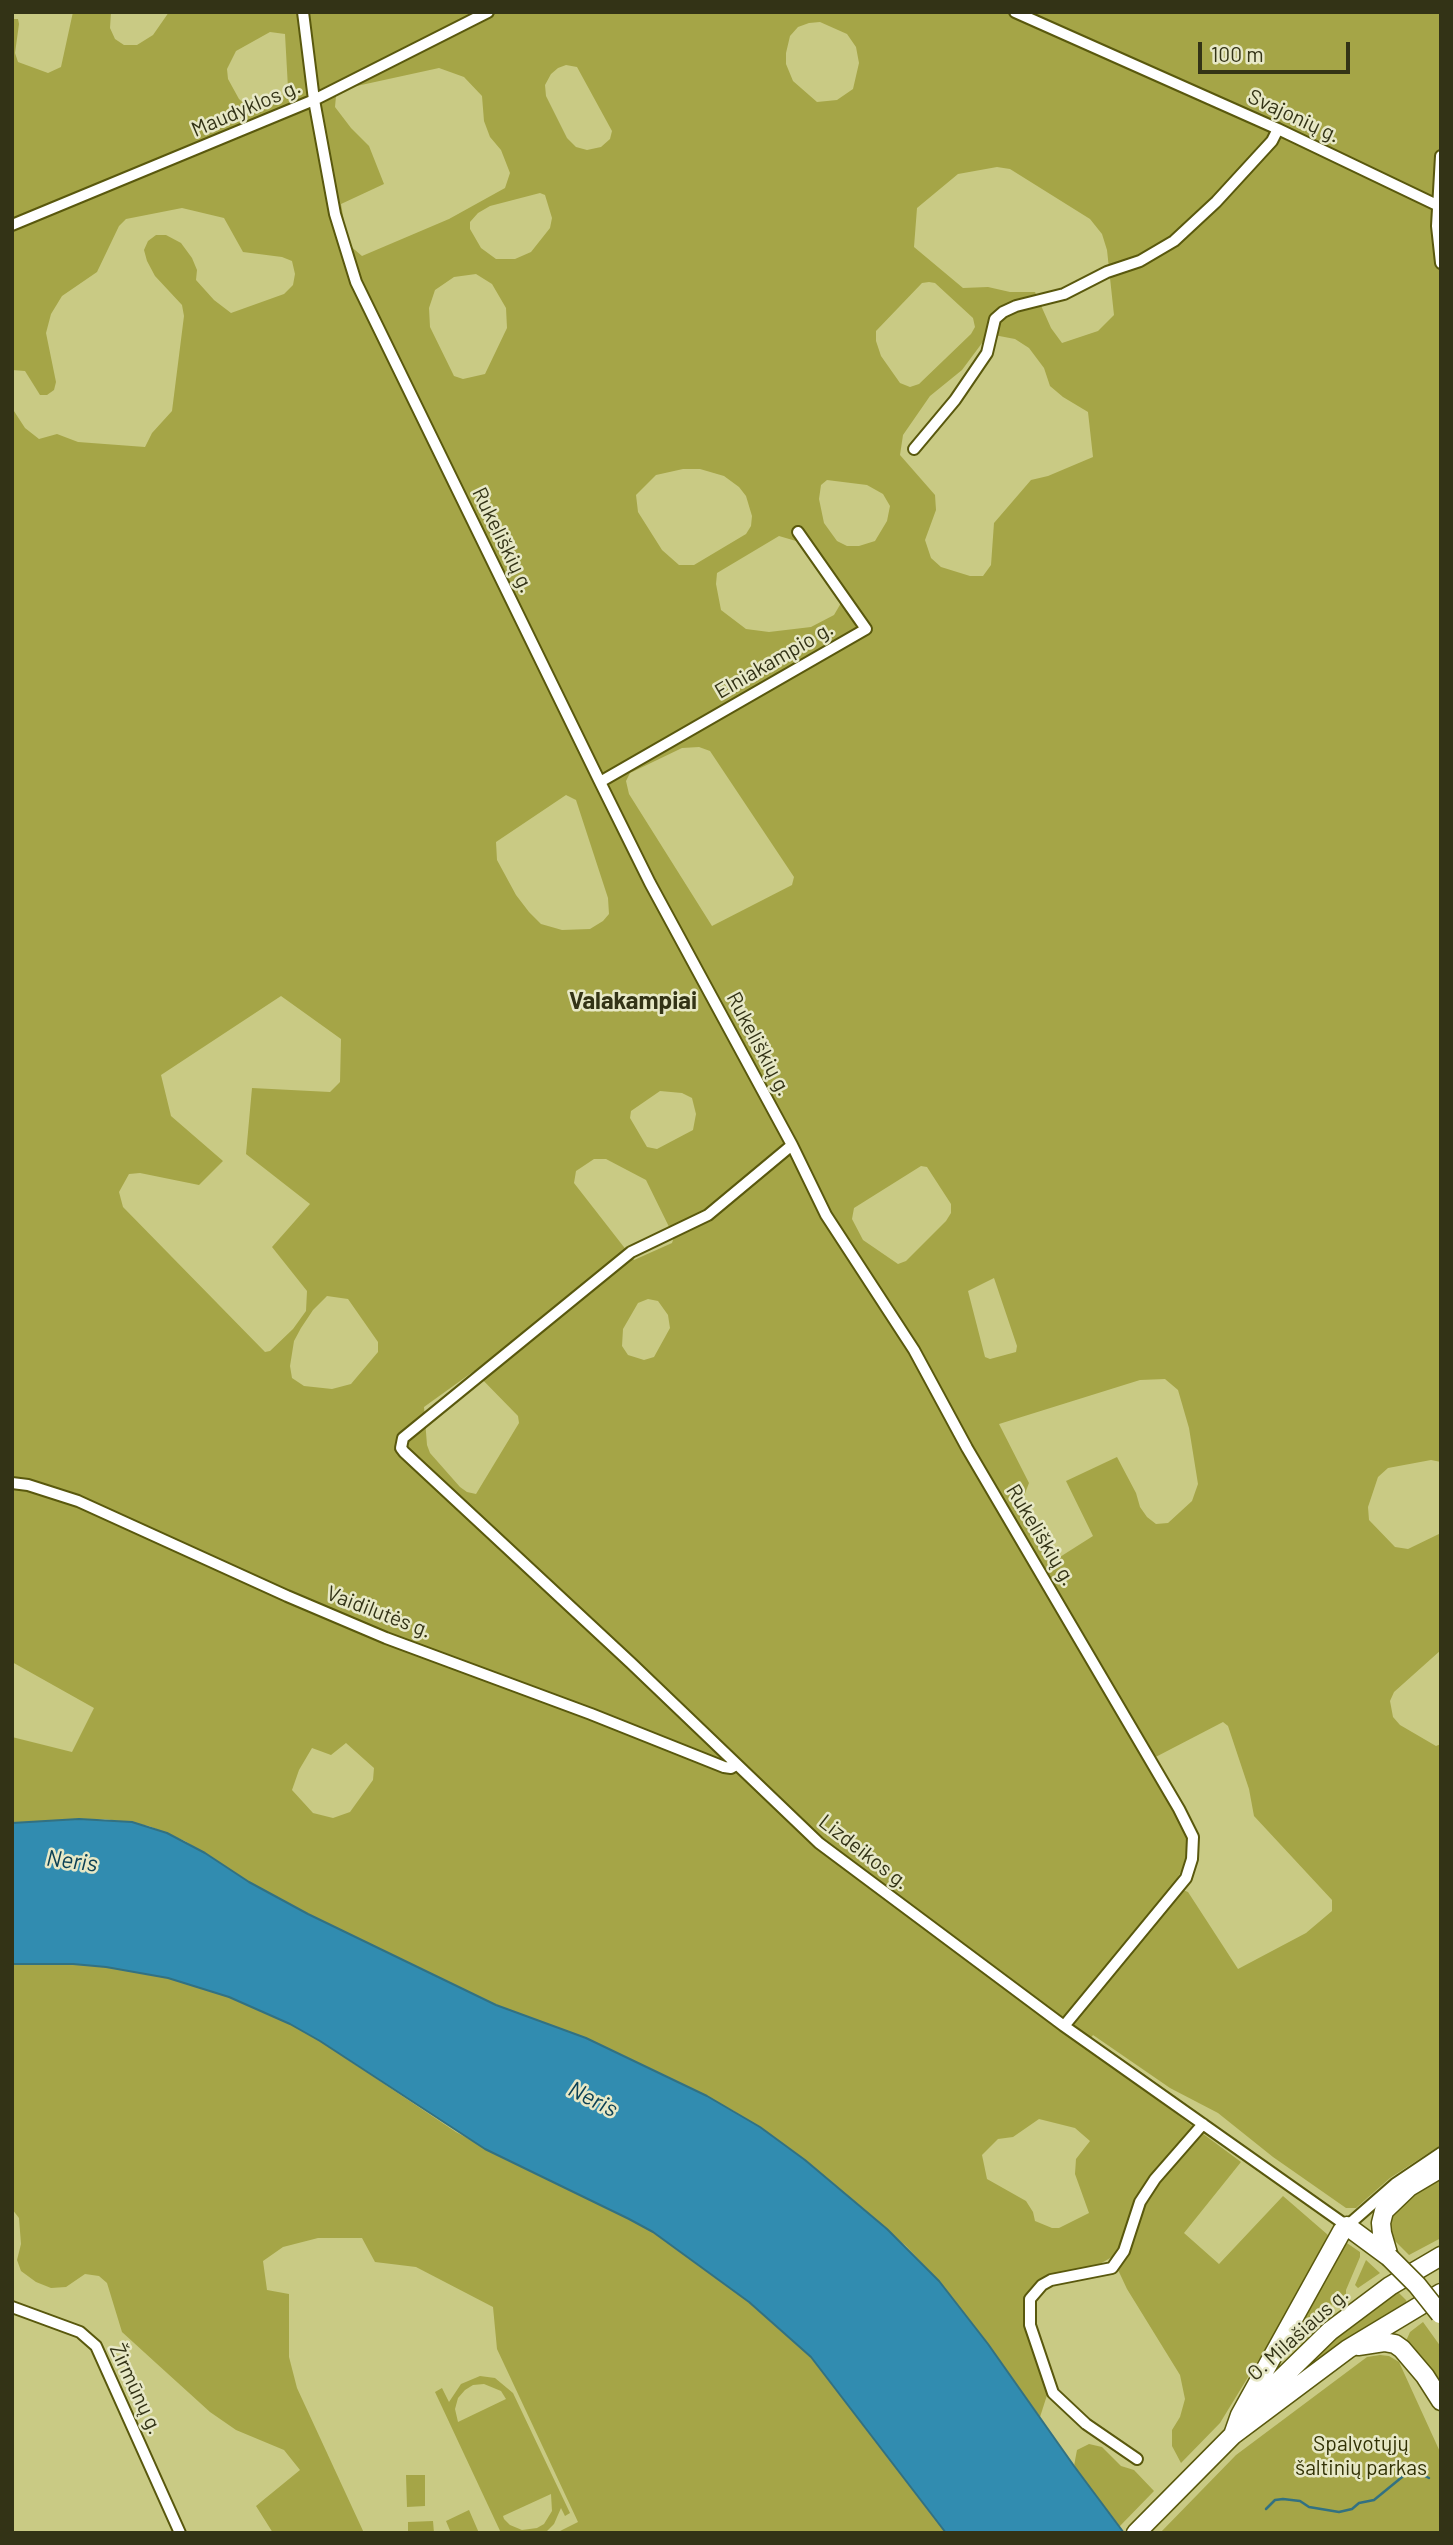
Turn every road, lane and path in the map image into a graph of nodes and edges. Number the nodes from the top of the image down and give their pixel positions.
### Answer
1 (303, 12) edge
2 (488, 12) edge
3 (1015, 12) edge
4 (314, 100) junction
5 (1278, 130) junction
6 (1441, 156) edge
7 (1439, 206) edge
8 (12, 225) edge
9 (1441, 263) edge
10 (914, 449) dead end
11 (799, 533) dead end
12 (600, 782) junction
13 (792, 1145) junction
14 (12, 1483) edge
15 (736, 1765) junction
16 (1064, 2026) junction
17 (1203, 2124) junction
18 (1439, 2159) edge
19 (1348, 2226) junction
20 (1441, 2256) edge
21 (1389, 2257) junction
22 (1441, 2293) edge
23 (12, 2307) edge
24 (1440, 2315) edge
25 (1348, 2348) junction
26 (1441, 2401) edge
27 (1233, 2435) junction
28 (1138, 2459) dead end
29 (180, 2533) edge
30 (1136, 2533) edge

1 - 4 street, Rukeliškių g.
2 - 4 street, Maudyklos g.
3 - 5 street, Svajonių g.
4 - 8 street, Maudyklos g.
4 - 12 street, Rukeliškių g.
5 - 7 street, Svajonių g.
5 - 10 street
6 - 7 street
7 - 9 street
11 - 12 street, Elniakampio g.
12 - 13 street, Rukeliškių g.
13 - 15 street, Lizdeikos g.
13 - 16 street, Rukeliškių g.
14 - 15 street, Vaidilutės g.
15 - 16 street, Lizdeikos g.
16 - 17 street, Lizdeikos g.
17 - 19 street, Lizdeikos g.
17 - 28 street
18 - 19 street
18 - 21 main road
19 - 21 main road
19 - 27 main road
20 - 27 main road, O. Milašiaus g.
21 - 24 main road, bridge
22 - 25 main road, O. Milašiaus g.
23 - 29 street, Žirmūnų g.
25 - 26 main road
25 - 27 main road, O. Milašiaus g.
27 - 30 main road, O. Milašiaus g.

